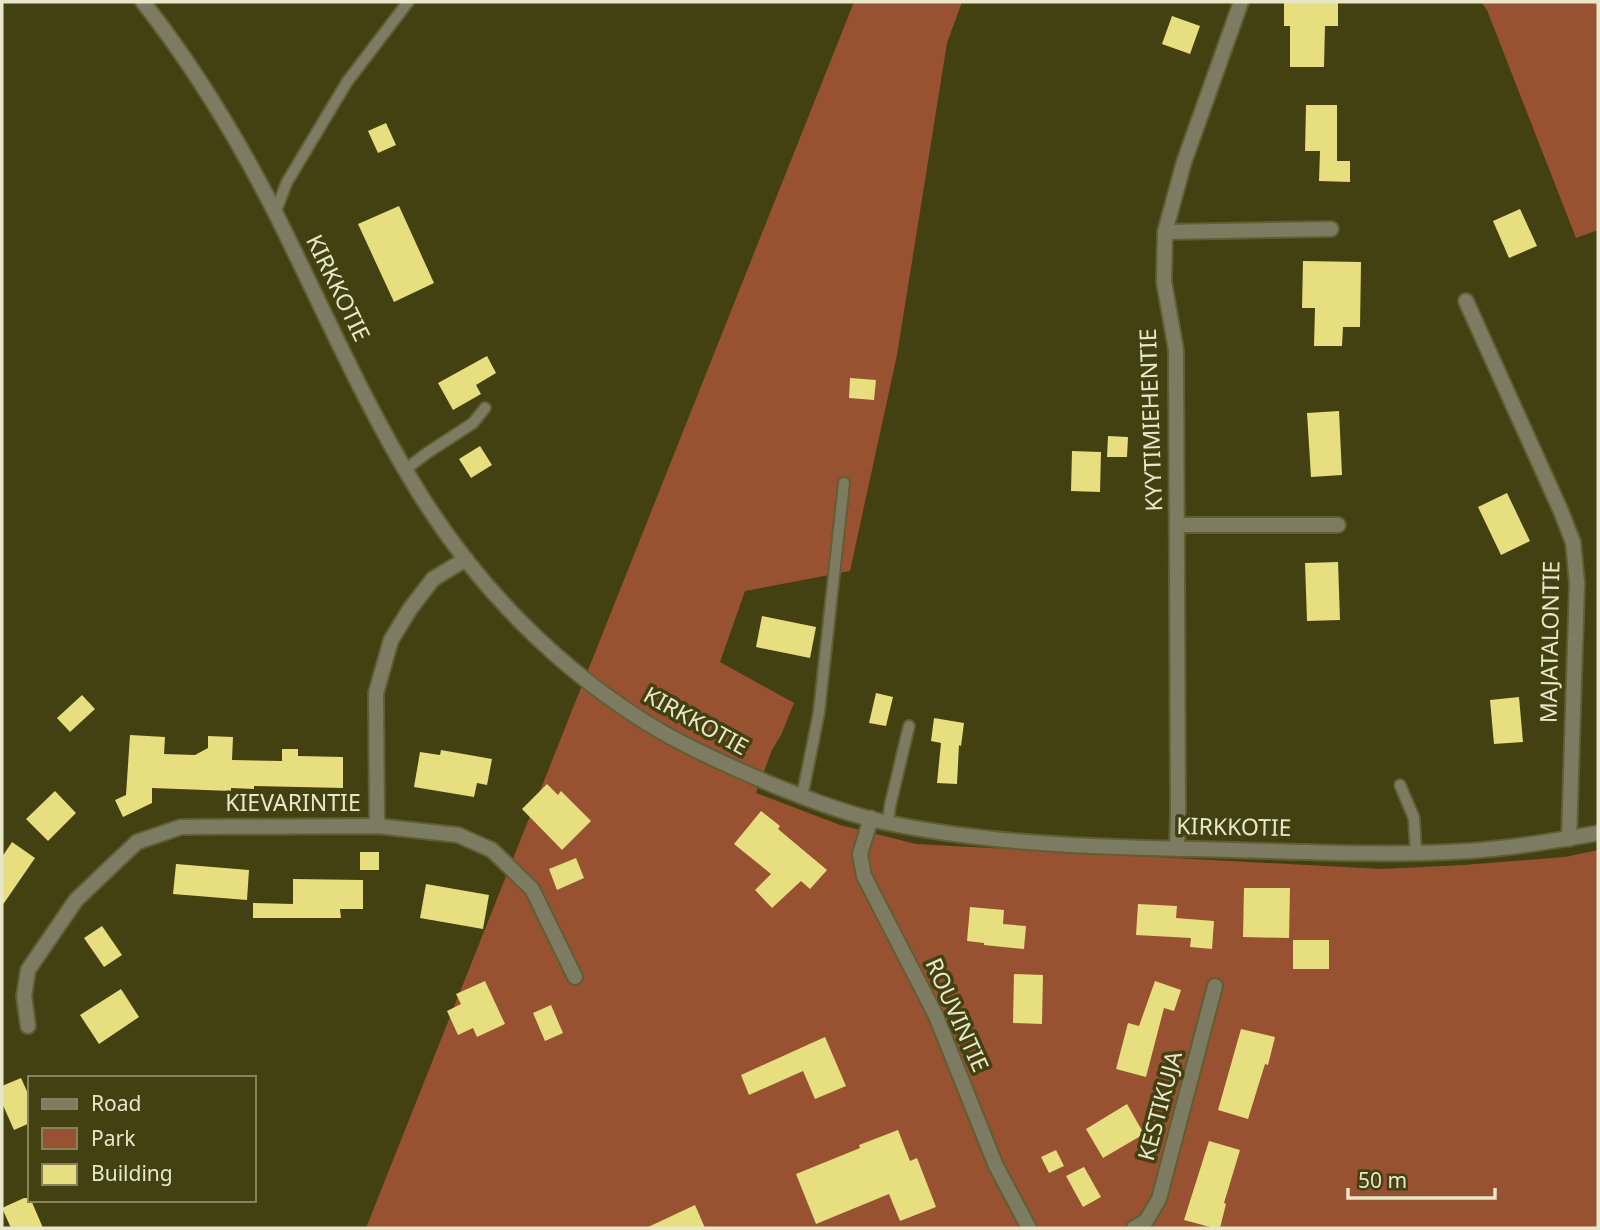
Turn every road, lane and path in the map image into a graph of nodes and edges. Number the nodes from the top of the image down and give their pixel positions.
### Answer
1 (143, 2) edge
2 (408, 2) edge
3 (1241, 2) edge
4 (275, 213) junction
5 (1331, 229) dead end
6 (1165, 232) junction
7 (1466, 301) dead end
8 (485, 408) dead end
9 (406, 469) junction
10 (844, 483) dead end
11 (1178, 525) junction
12 (1338, 525) dead end
13 (466, 559) junction
14 (909, 726) dead end
15 (1400, 785) dead end
16 (802, 797) junction
17 (871, 818) junction
18 (888, 822) junction
19 (377, 826) junction
20 (1598, 833) edge
21 (1569, 839) junction
22 (1177, 849) junction
23 (1416, 853) junction
24 (575, 977) dead end
25 (1215, 986) dead end
26 (28, 1026) dead end
27 (1027, 1228) edge
28 (1135, 1228) edge

1 - 4 street, KIRKKOTIE
2 - 4 lane
3 - 6 street, KYYTIMIEHENTIE
4 - 9 street, KIRKKOTIE
5 - 6 street
6 - 11 street, KYYTIMIEHENTIE
7 - 21 street, MAJATALONTIE
8 - 9 lane
9 - 13 street, KIRKKOTIE
10 - 16 lane
11 - 12 street
11 - 22 street, KYYTIMIEHENTIE
13 - 16 street, KIRKKOTIE
13 - 19 street, KIEVARINTIE
14 - 18 lane
15 - 23 lane
16 - 17 street, KIRKKOTIE
17 - 18 street, KIRKKOTIE
17 - 27 street, ROUVINTIE
18 - 22 street, KIRKKOTIE
19 - 24 street
19 - 26 street, KIEVARINTIE
20 - 21 street, KIRKKOTIE
21 - 23 street, KIRKKOTIE
22 - 23 street, KIRKKOTIE
25 - 28 street, KESTIKUJA

